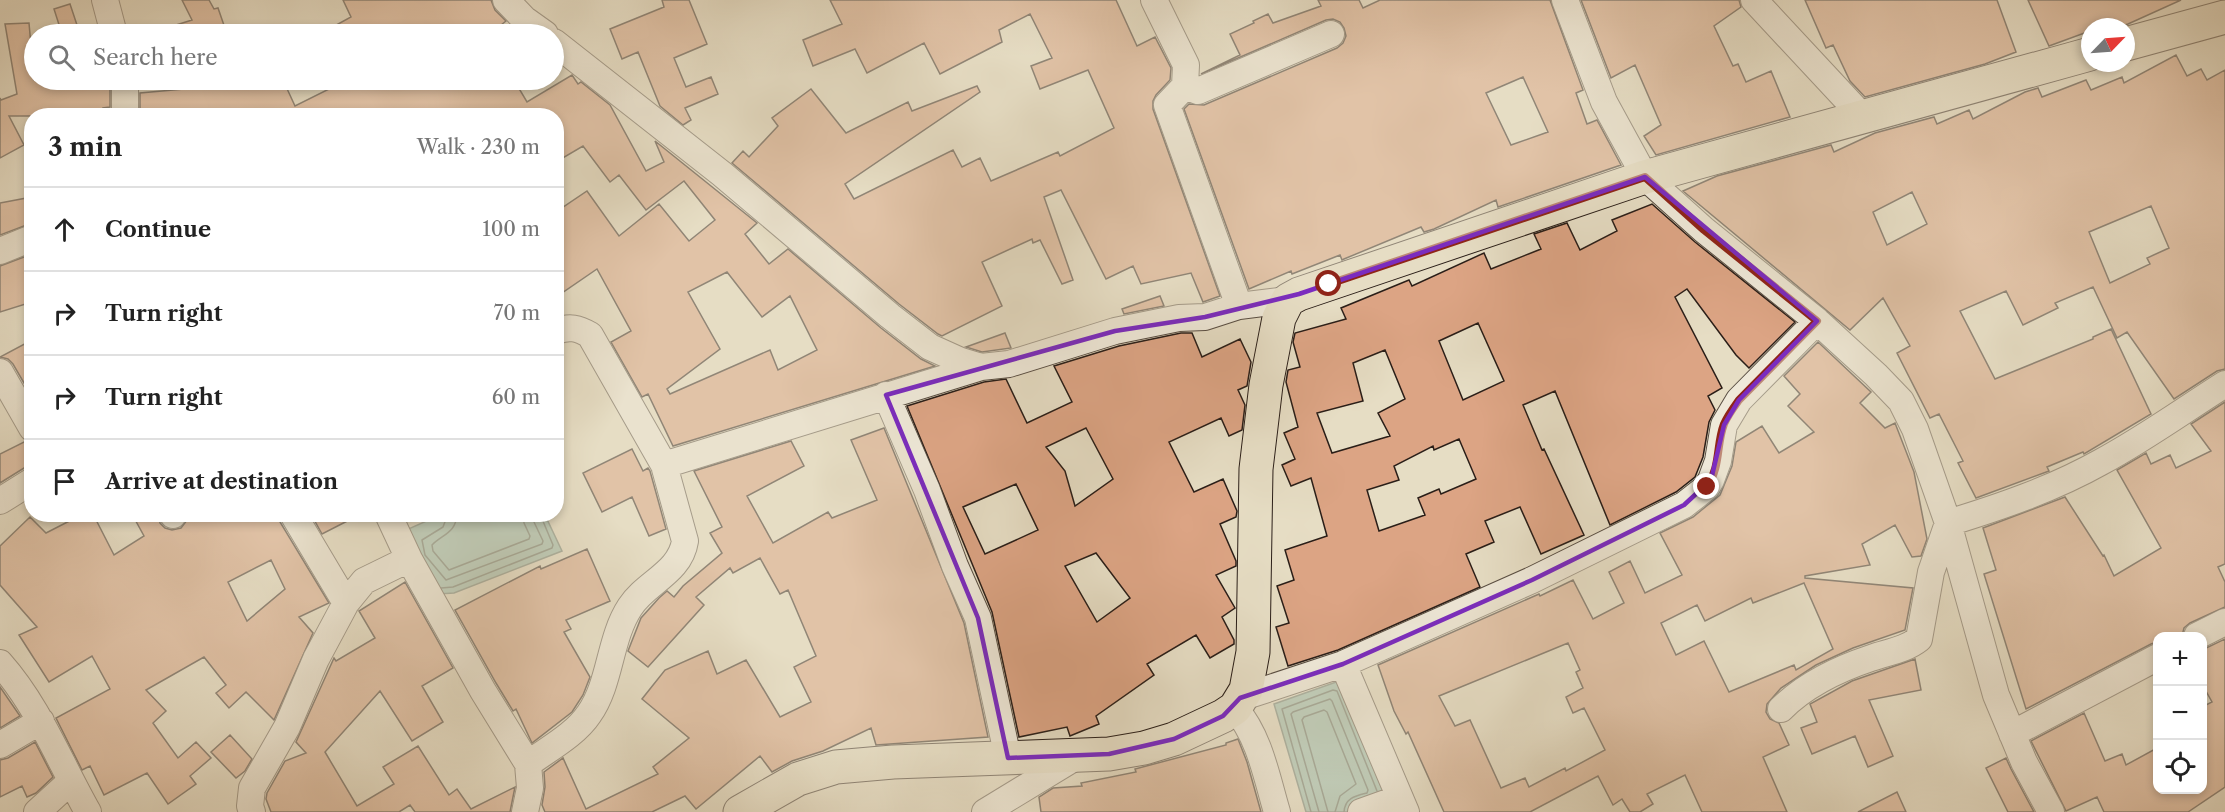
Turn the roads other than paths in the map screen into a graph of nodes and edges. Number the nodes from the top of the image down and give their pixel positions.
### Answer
1 (105, 0) edge
2 (506, 0) edge
3 (1154, 0) edge
4 (1565, 0) edge
5 (1754, 0) edge
6 (2225, 17) edge
7 (111, 24) edge
8 (531, 24) edge
9 (1331, 34) dead end
10 (2135, 42) edge
11 (564, 50) edge
12 (2081, 56) edge
13 (1185, 86) junction
14 (125, 90) edge
15 (125, 108) edge
16 (1863, 117) junction
17 (1645, 177) junction
18 (24, 241) edge
19 (0, 251) edge
20 (1288, 300) junction
21 (1239, 306) junction
22 (1817, 321) junction
23 (564, 329) edge
24 (981, 367) junction
25 (0, 372) edge
26 (2225, 384) edge
27 (886, 395) junction
28 (24, 414) edge
29 (664, 465) junction
30 (24, 487) edge
31 (0, 501) edge
32 (298, 522) edge
33 (392, 522) edge
34 (1948, 523) junction
35 (409, 559) junction
36 (345, 603) junction
37 (2225, 622) edge
38 (2205, 632) edge
39 (2153, 659) edge
40 (0, 663) edge
41 (1343, 664) junction
42 (1238, 703) junction
43 (1781, 709) dead end
44 (40, 721) junction
45 (2012, 734) junction
46 (0, 745) edge
47 (1079, 755) junction
48 (1008, 758) junction
49 (528, 764) junction
50 (71, 781) junction
51 (1387, 807) edge
52 (37, 812) edge
53 (88, 812) edge
54 (252, 812) edge
55 (525, 812) edge
56 (740, 812) edge
57 (985, 812) edge
58 (1277, 812) edge
59 (2051, 812) edge

1 - 7 street
2 - 8 street
3 - 13 street
4 - 17 street
5 - 16 street
6 - 10 main road
9 - 13 street
11 - 24 street
12 - 16 main road
13 - 21 street
14 - 15 street
16 - 17 main road
17 - 20 main road
17 - 22 street
18 - 19 street
20 - 21 street
20 - 42 main road
21 - 24 street
22 - 34 street
22 - 41 street
23 - 29 street
24 - 27 street
25 - 28 street
26 - 34 street
27 - 29 street
27 - 48 street
29 - 49 street
30 - 31 street
32 - 36 street
33 - 35 street
34 - 43 street
34 - 45 street
35 - 36 street
35 - 49 street
36 - 54 street
37 - 38 street
39 - 45 street
40 - 44 street
41 - 42 street
41 - 51 street
42 - 47 main road
42 - 58 street
44 - 46 street
44 - 50 street
45 - 59 street
47 - 48 main road
47 - 57 street
48 - 56 main road
49 - 55 street
50 - 52 street
50 - 53 street

